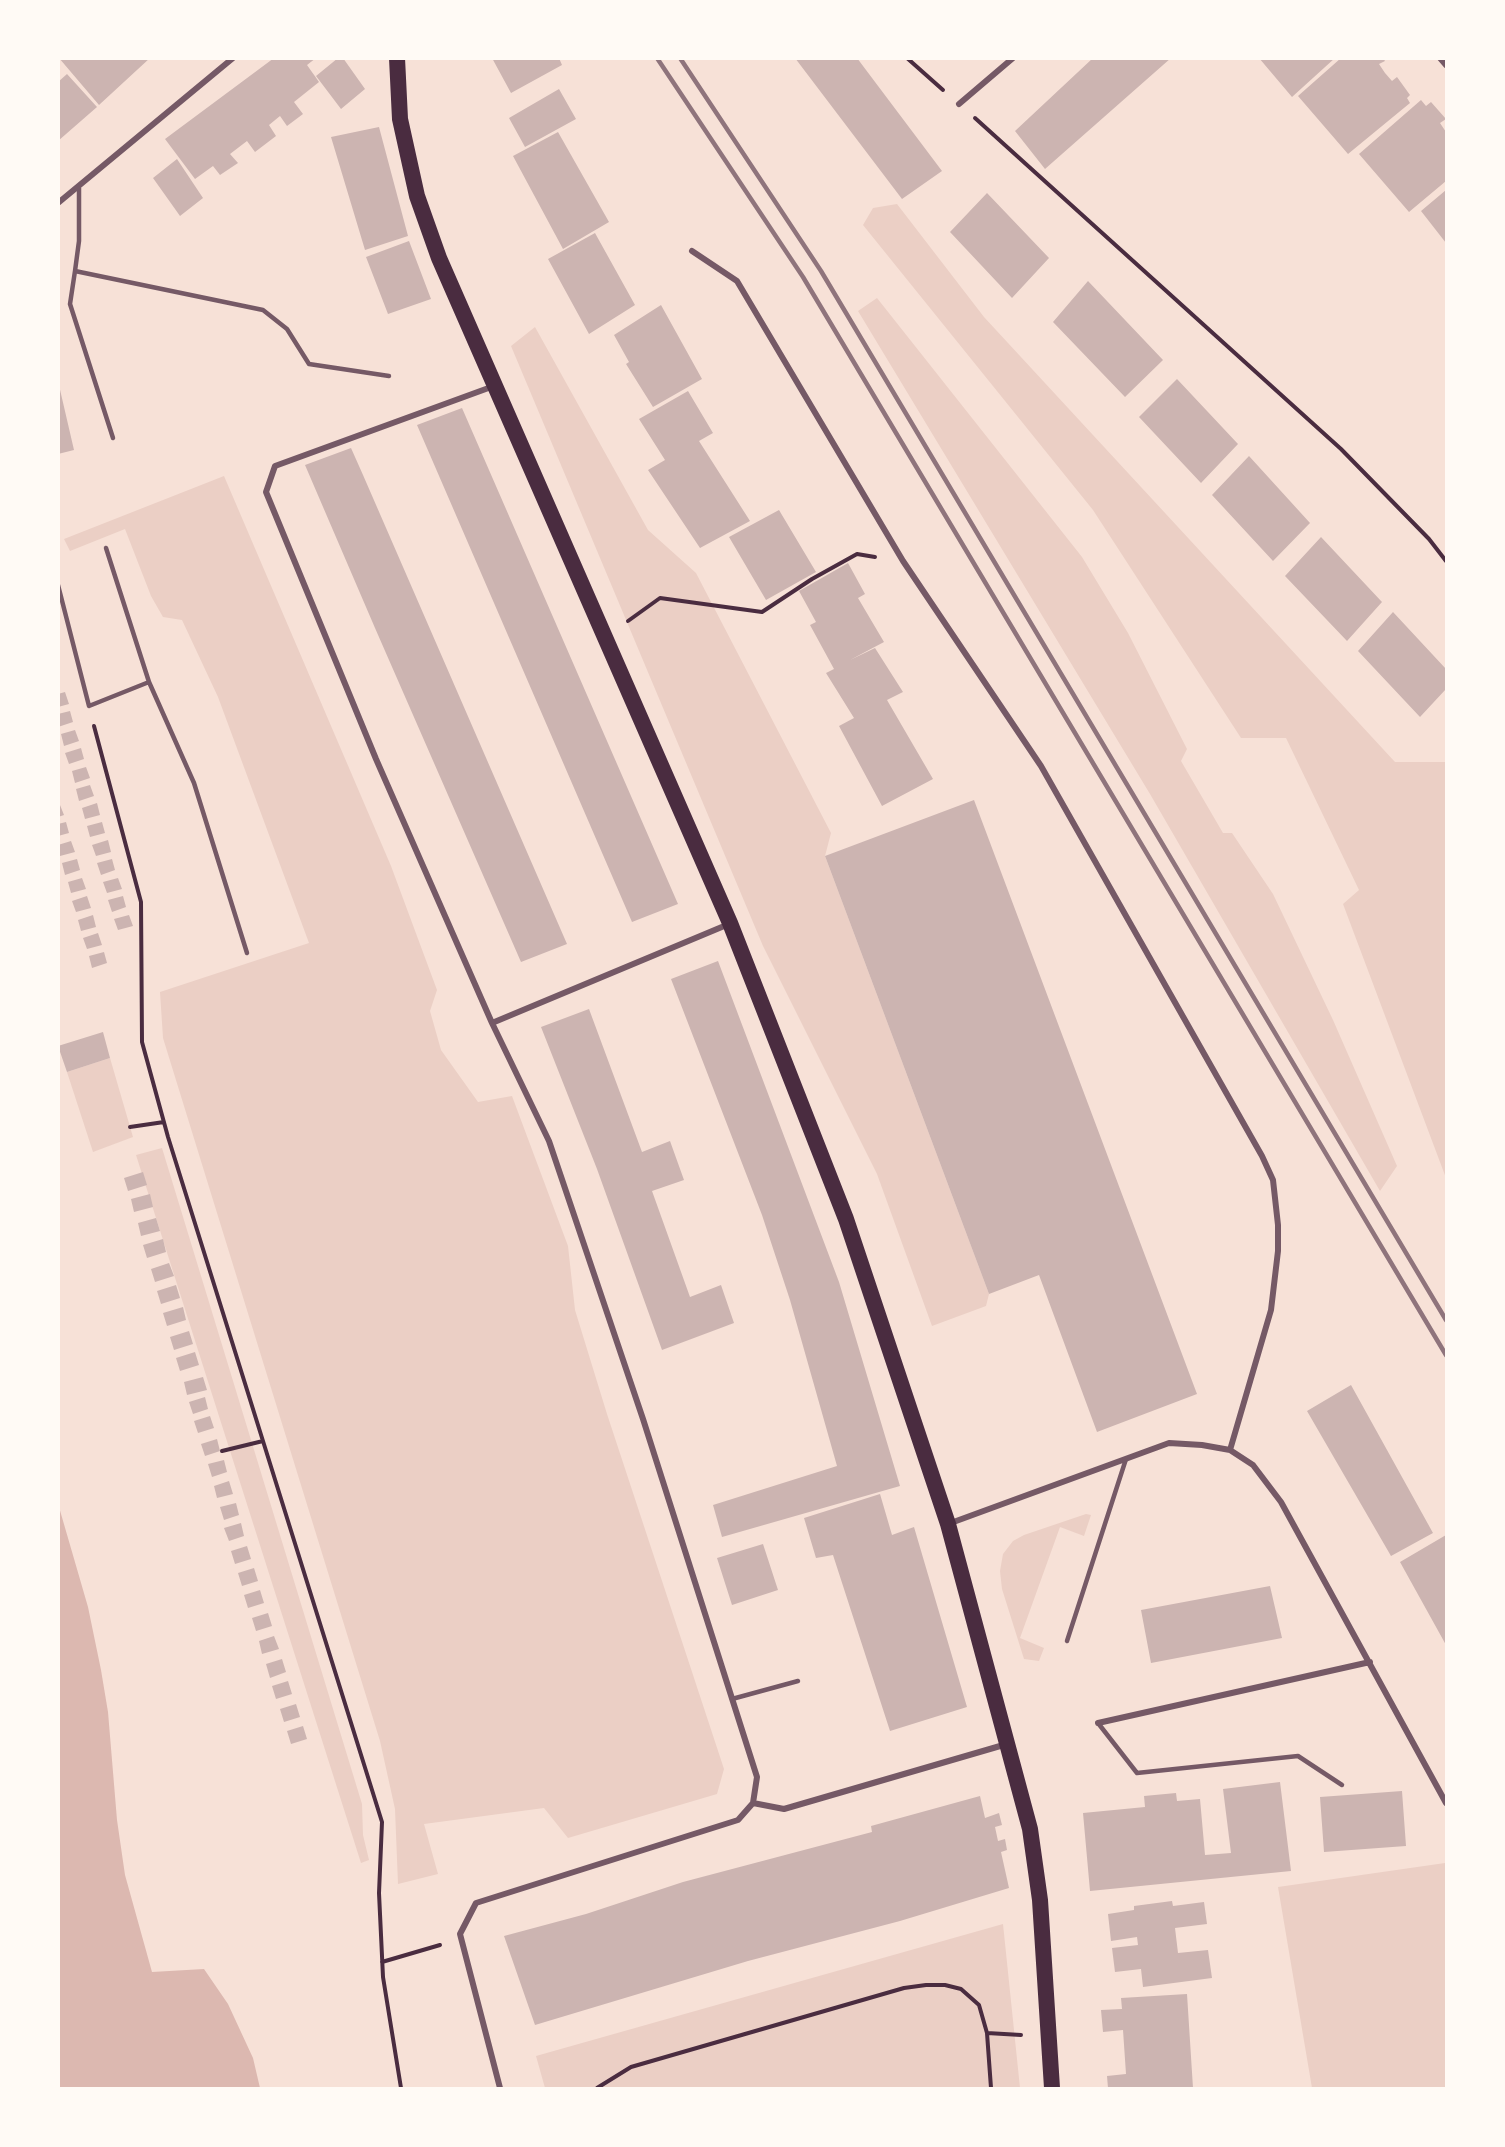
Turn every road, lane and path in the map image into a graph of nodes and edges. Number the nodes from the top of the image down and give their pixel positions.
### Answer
1 (233, 58) edge
2 (397, 58) edge
3 (907, 58) edge
4 (1013, 58) edge
5 (1440, 58) edge
6 (1446, 65) edge
7 (959, 104) junction
8 (79, 188) junction
9 (58, 203) edge
10 (692, 251) dead end
11 (75, 271) junction
12 (389, 376) dead end
13 (494, 386) junction
14 (113, 438) dead end
15 (106, 548) dead end
16 (903, 561) junction
17 (1446, 561) edge
18 (58, 585) edge
19 (604, 637) junction
20 (149, 682) junction
21 (89, 706) junction
22 (730, 923) junction
23 (247, 953) dead end
24 (492, 1023) junction
25 (164, 1122) junction
26 (130, 1127) dead end
27 (263, 1441) junction
28 (1230, 1450) junction
29 (222, 1451) dead end
30 (1126, 1459) junction
31 (948, 1524) junction
32 (1067, 1641) dead end
33 (1370, 1662) junction
34 (798, 1681) dead end
35 (732, 1700) junction
36 (1098, 1723) joint
37 (1009, 1744) junction
38 (1342, 1785) dead end
39 (753, 1803) junction
40 (1446, 1803) edge
41 (461, 1939) junction
42 (382, 1962) junction
43 (987, 2033) junction
44 (1049, 2036) junction
45 (401, 2088) edge
46 (500, 2088) edge
47 (597, 2088) edge
48 (991, 2088) edge
49 (1052, 2088) edge

1 - 8 street
2 - 13 highway
3 - 7 path
4 - 7 street
5 - 6 street
7 - 17 path
8 - 9 street
8 - 11 lane
10 - 16 street
11 - 12 lane
11 - 14 lane
13 - 19 highway
13 - 24 street
15 - 20 lane
16 - 19 path
16 - 28 street
18 - 21 lane
19 - 22 highway
20 - 21 lane
20 - 23 lane
21 - 25 path
22 - 24 street
22 - 31 highway
24 - 35 street
25 - 26 path
25 - 27 path
27 - 29 path
27 - 42 path
28 - 30 street
28 - 33 street
30 - 31 street
30 - 32 lane
31 - 37 highway
33 - 36 street
33 - 40 street
34 - 35 lane
35 - 39 street
36 - 38 lane
37 - 39 street
37 - 44 highway
39 - 41 street
41 - 42 path
41 - 46 street
42 - 45 path
43 - 44 path
43 - 47 path
43 - 48 path
44 - 49 highway

